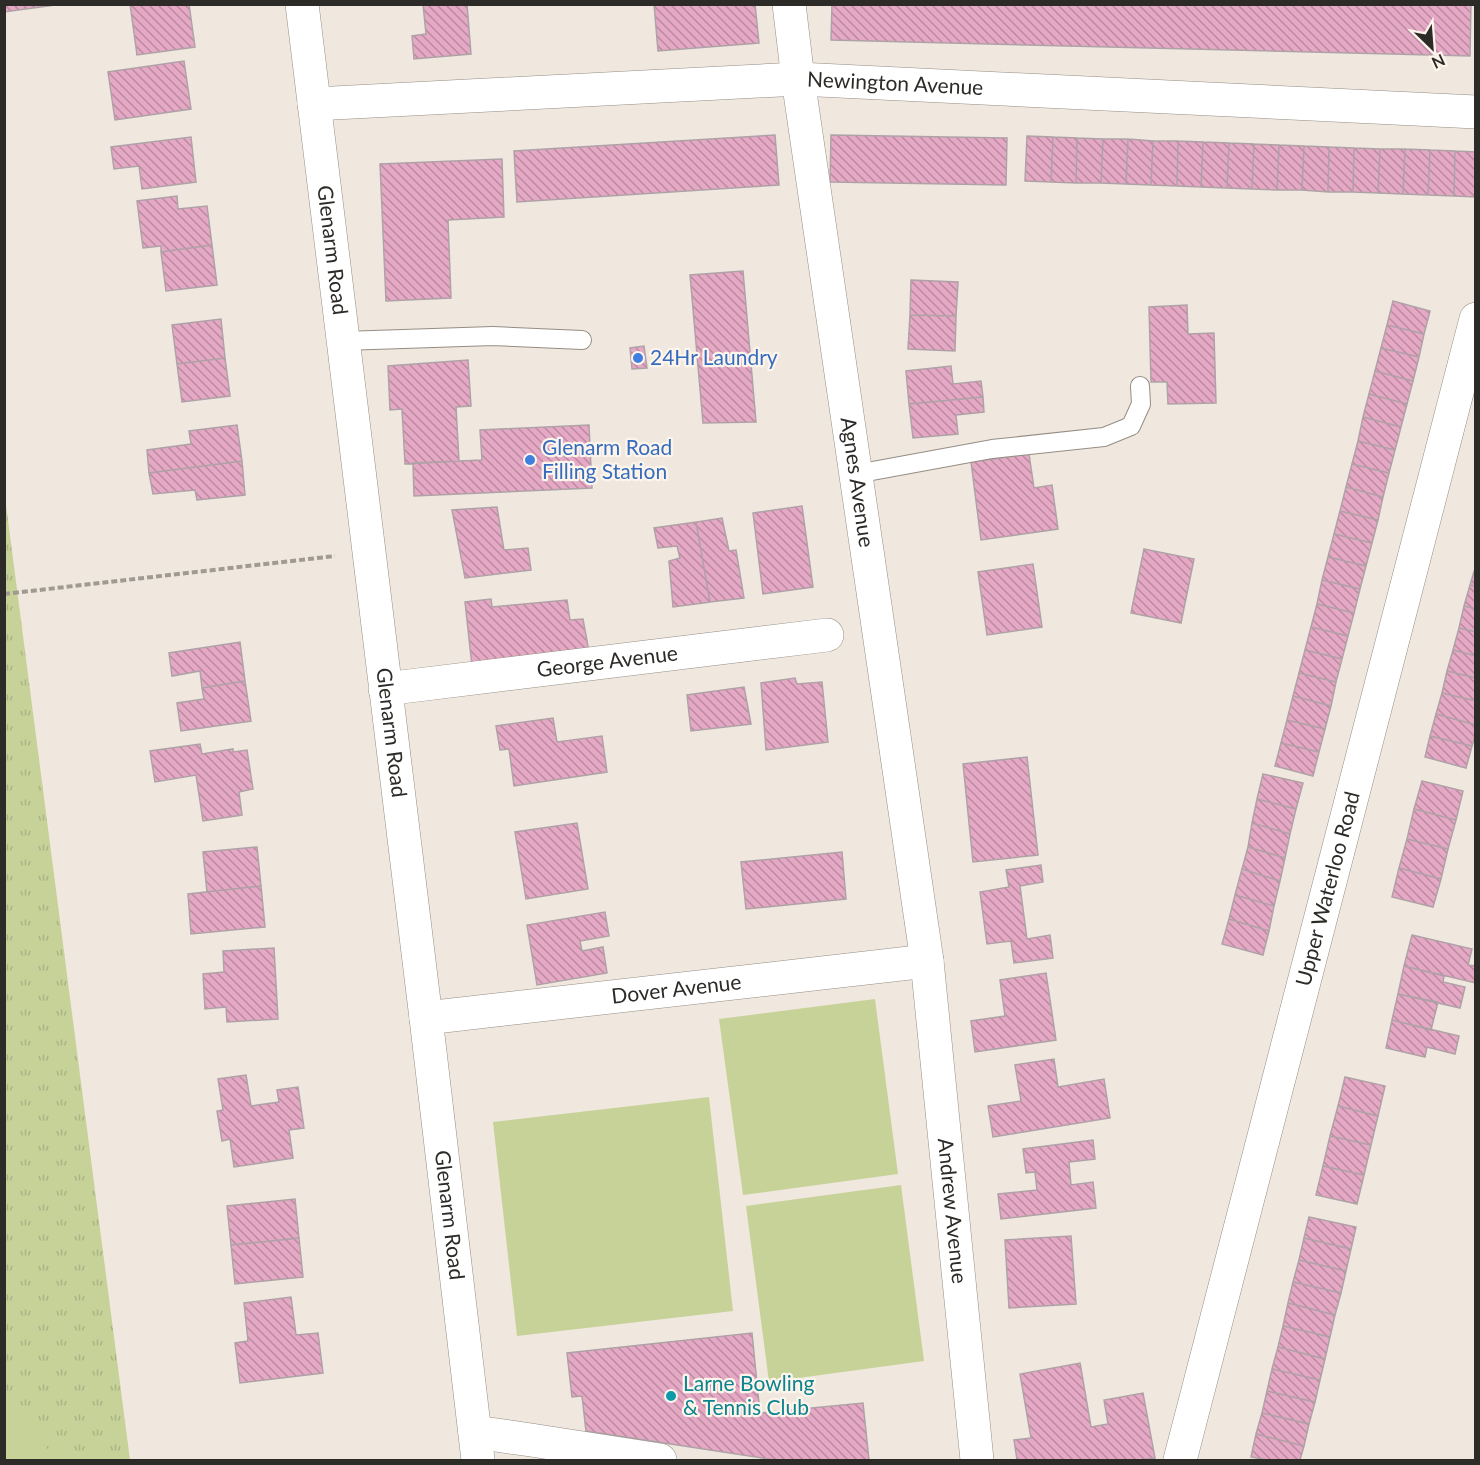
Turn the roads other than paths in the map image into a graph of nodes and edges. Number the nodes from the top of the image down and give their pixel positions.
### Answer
1 (302, 4) edge
2 (789, 4) edge
3 (798, 79) junction
4 (314, 104) junction
5 (1476, 112) edge
6 (1476, 318) edge
7 (582, 340) dead end
8 (343, 341) junction
9 (1140, 386) dead end
10 (856, 474) junction
11 (827, 635) dead end
12 (385, 689) junction
13 (927, 961) junction
14 (426, 1018) junction
15 (476, 1446) edge
16 (532, 1450) edge
17 (660, 1461) edge
18 (976, 1461) edge
19 (1180, 1461) edge

1 - 4 street, Glenarm Road
2 - 3 street, Agnes Avenue
3 - 4 street, Newington Avenue
3 - 5 street, Newington Avenue
3 - 10 street, Agnes Avenue
4 - 8 street, Glenarm Road
6 - 19 street, Upper Waterloo Road
7 - 8 lane
8 - 12 street, Glenarm Road
9 - 10 lane
10 - 13 street, Agnes Avenue
11 - 12 street, George Avenue
12 - 14 street, Glenarm Road
13 - 14 street, Dover Avenue
13 - 18 street, Andrew Avenue
14 - 15 street, Glenarm Road
15 - 16 street
16 - 17 street

